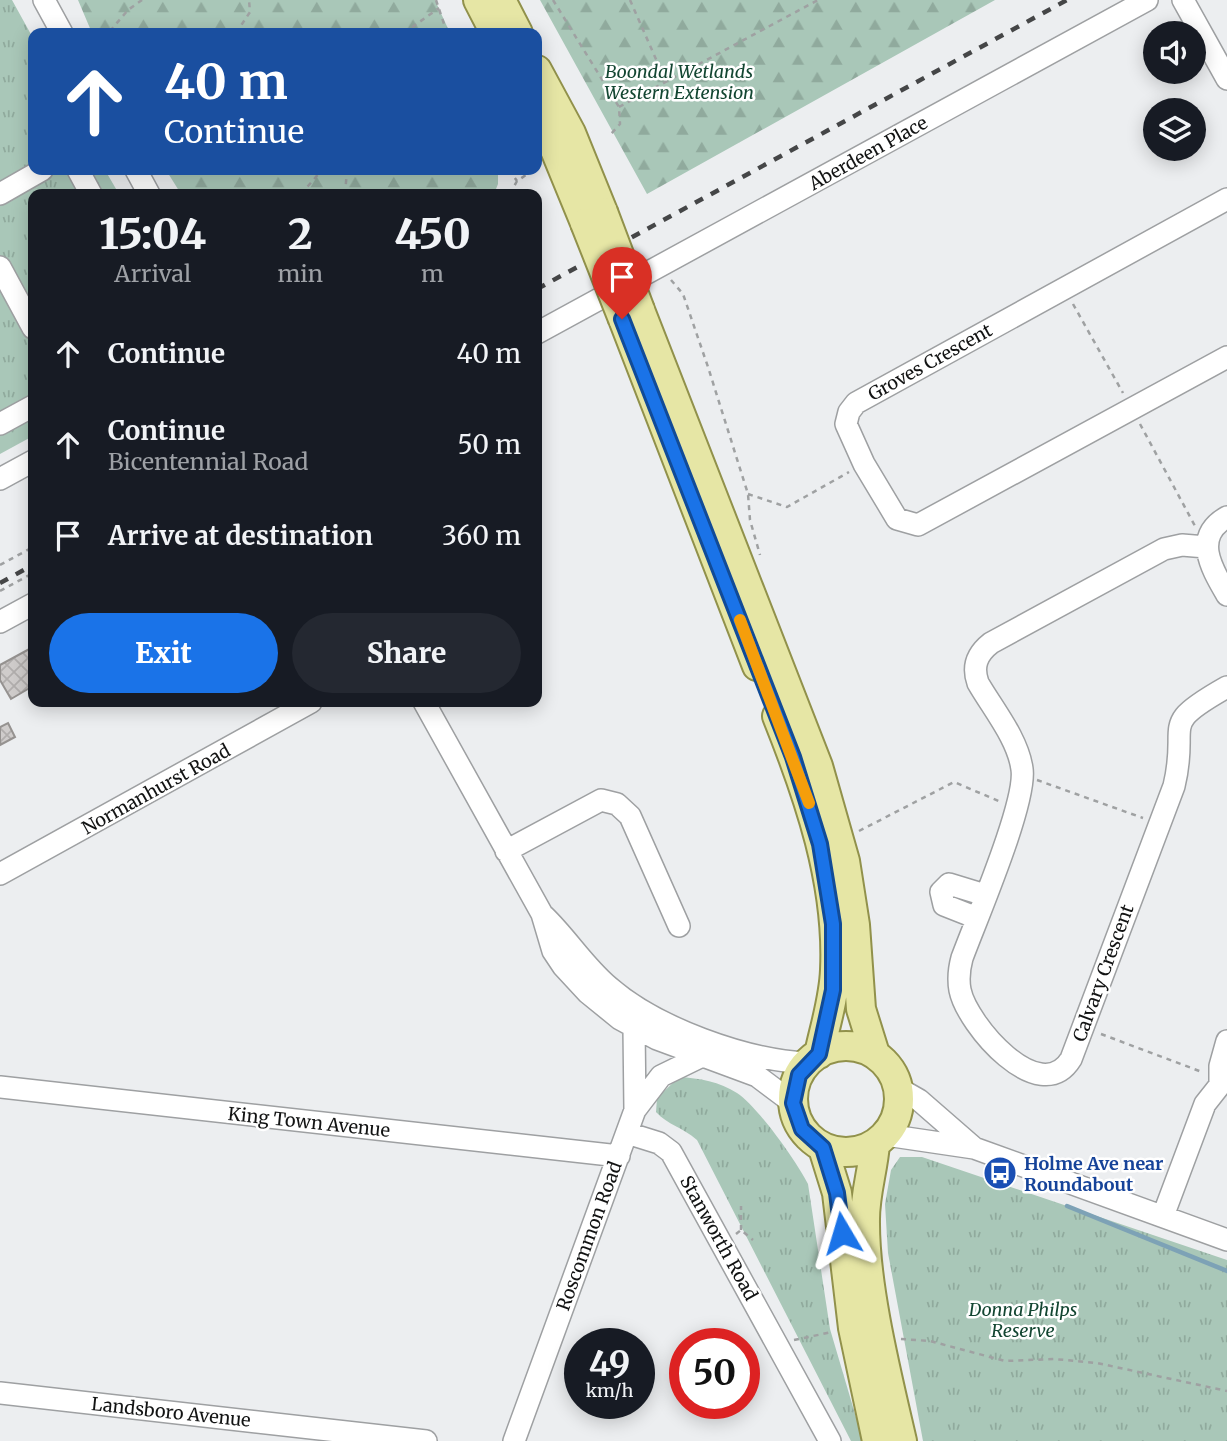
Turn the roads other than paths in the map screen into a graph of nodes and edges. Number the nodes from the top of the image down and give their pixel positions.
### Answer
1 (44, 0) edge
2 (478, 0) edge
3 (501, 0) edge
4 (1147, 0) edge
5 (1183, 0) edge
6 (59, 28) edge
7 (492, 28) edge
8 (515, 28) edge
9 (542, 78) edge
10 (1227, 79) edge
11 (542, 125) edge
12 (32, 175) edge
13 (0, 194) edge
14 (1227, 199) edge
15 (594, 218) junction
16 (0, 267) edge
17 (631, 315) junction
18 (28, 319) edge
19 (542, 330) edge
20 (1227, 357) edge
21 (28, 409) edge
22 (0, 424) edge
23 (28, 464) edge
24 (0, 479) edge
25 (1227, 517) edge
26 (1206, 547) junction
27 (1227, 595) edge
28 (28, 607) edge
29 (0, 622) edge
30 (1227, 687) edge
31 (302, 707) edge
32 (427, 707) edge
33 (506, 851) junction
34 (0, 874) edge
35 (985, 895) junction
36 (542, 914) junction
37 (976, 918) junction
38 (679, 926) dead end
39 (634, 1028) junction
40 (1227, 1041) edge
41 (875, 1054) junction
42 (702, 1056) junction
43 (813, 1058) junction
44 (1224, 1086) edge
45 (0, 1087) edge
46 (898, 1088) junction
47 (793, 1103) junction
48 (635, 1110) junction
49 (627, 1133) junction
50 (880, 1140) junction
51 (823, 1148) junction
52 (974, 1148) junction
53 (618, 1156) junction
54 (1163, 1216) junction
55 (1227, 1240) edge
56 (0, 1393) edge
57 (426, 1441) edge
58 (514, 1441) edge
59 (830, 1441) edge
60 (877, 1441) edge
61 (902, 1441) edge

1 - 6 street
2 - 7 main road
3 - 8 main road
4 - 19 street, Aberdeen Place
5 - 10 street
9 - 15 main road
11 - 15 main road
12 - 13 street
14 - 20 street, Groves Crescent
15 - 17 main road, bridge
16 - 18 street
17 - 41 main road
17 - 43 main road
21 - 22 street
23 - 24 street
25 - 26 street
26 - 27 street
26 - 35 street, Calvary Crescent
28 - 29 street
30 - 37 street, Calvary Crescent
31 - 34 street, Normanhurst Road
32 - 33 street
33 - 36 street
33 - 38 street
35 - 37 street, Calvary Crescent
35 - 37 street
36 - 39 street
36 - 43 street
39 - 42 street
39 - 48 street, Roscommon Road
40 - 44 street
41 - 43 main road
41 - 46 main road
42 - 47 street
42 - 48 street, Roscommon Road
43 - 47 main road
44 - 54 street
45 - 53 street, King Town Avenue
46 - 50 main road
46 - 52 street
47 - 51 main road
48 - 49 street, Roscommon Road
49 - 53 street, Roscommon Road
49 - 59 street, Stanworth Road
50 - 51 main road
50 - 52 street
50 - 61 main road
51 - 60 main road
52 - 54 street
53 - 58 street, Roscommon Road
54 - 55 street
56 - 57 street, Landsboro Avenue

